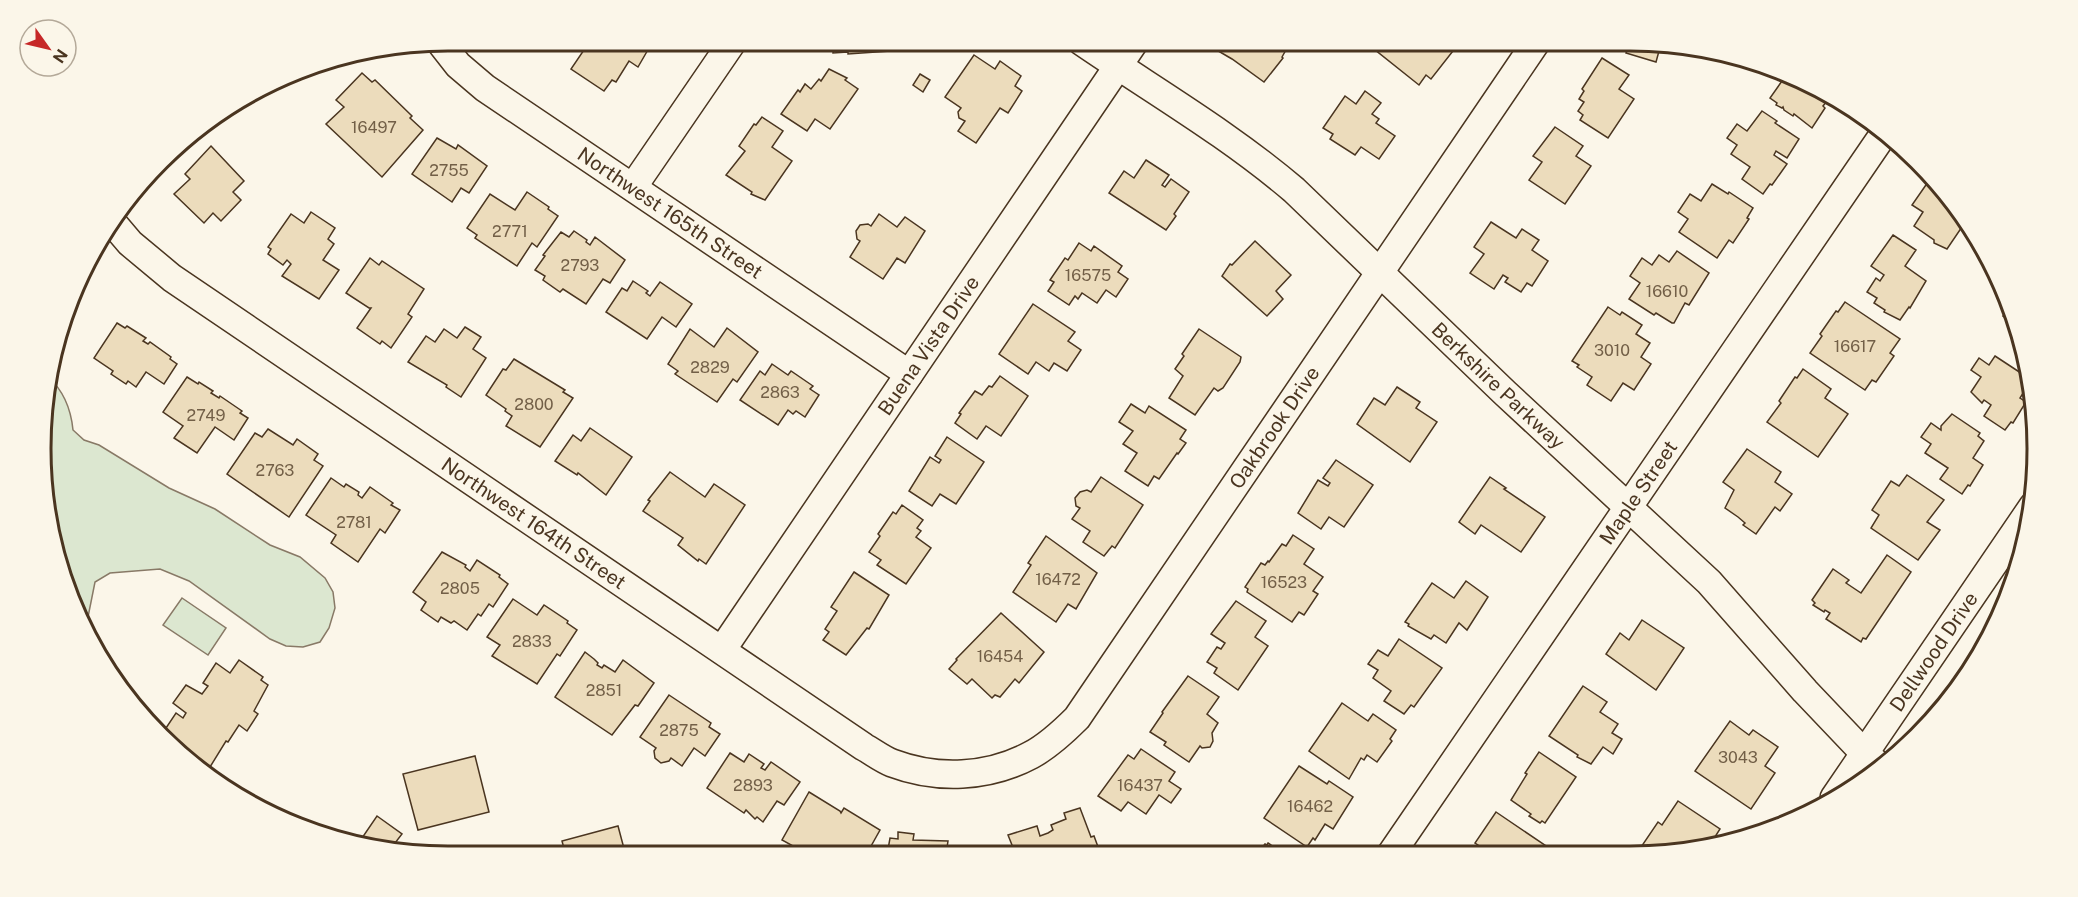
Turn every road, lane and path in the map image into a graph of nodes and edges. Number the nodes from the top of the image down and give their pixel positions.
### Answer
1 (447, 51) edge
2 (726, 51) edge
3 (1097, 51) edge
4 (1128, 51) edge
5 (1530, 51) edge
6 (1118, 66) junction
7 (1880, 140) edge
8 (633, 187) junction
9 (118, 229) edge
10 (1380, 273) junction
11 (909, 374) junction
12 (1628, 507) junction
13 (2018, 530) edge
14 (722, 650) junction
15 (1873, 760) edge
16 (976, 773) joint
17 (1396, 846) edge

1 - 8 street, Northwest 165th Street
2 - 8 street
3 - 6 street, Berkshire Parkway
4 - 6 street, Buena Vista Drive
5 - 10 street, Oakbrook Drive
6 - 10 street, Berkshire Parkway
6 - 11 street, Buena Vista Drive
7 - 12 street, Maple Street
8 - 11 street, Northwest 165th Street
9 - 14 street, Northwest 164th Street
10 - 12 street, Berkshire Parkway
10 - 16 street, Oakbrook Drive
11 - 14 street, Buena Vista Drive
12 - 15 street, Berkshire Parkway
12 - 17 street, Maple Street
13 - 15 street, Dellwood Drive
14 - 16 street, Northwest 164th Street

